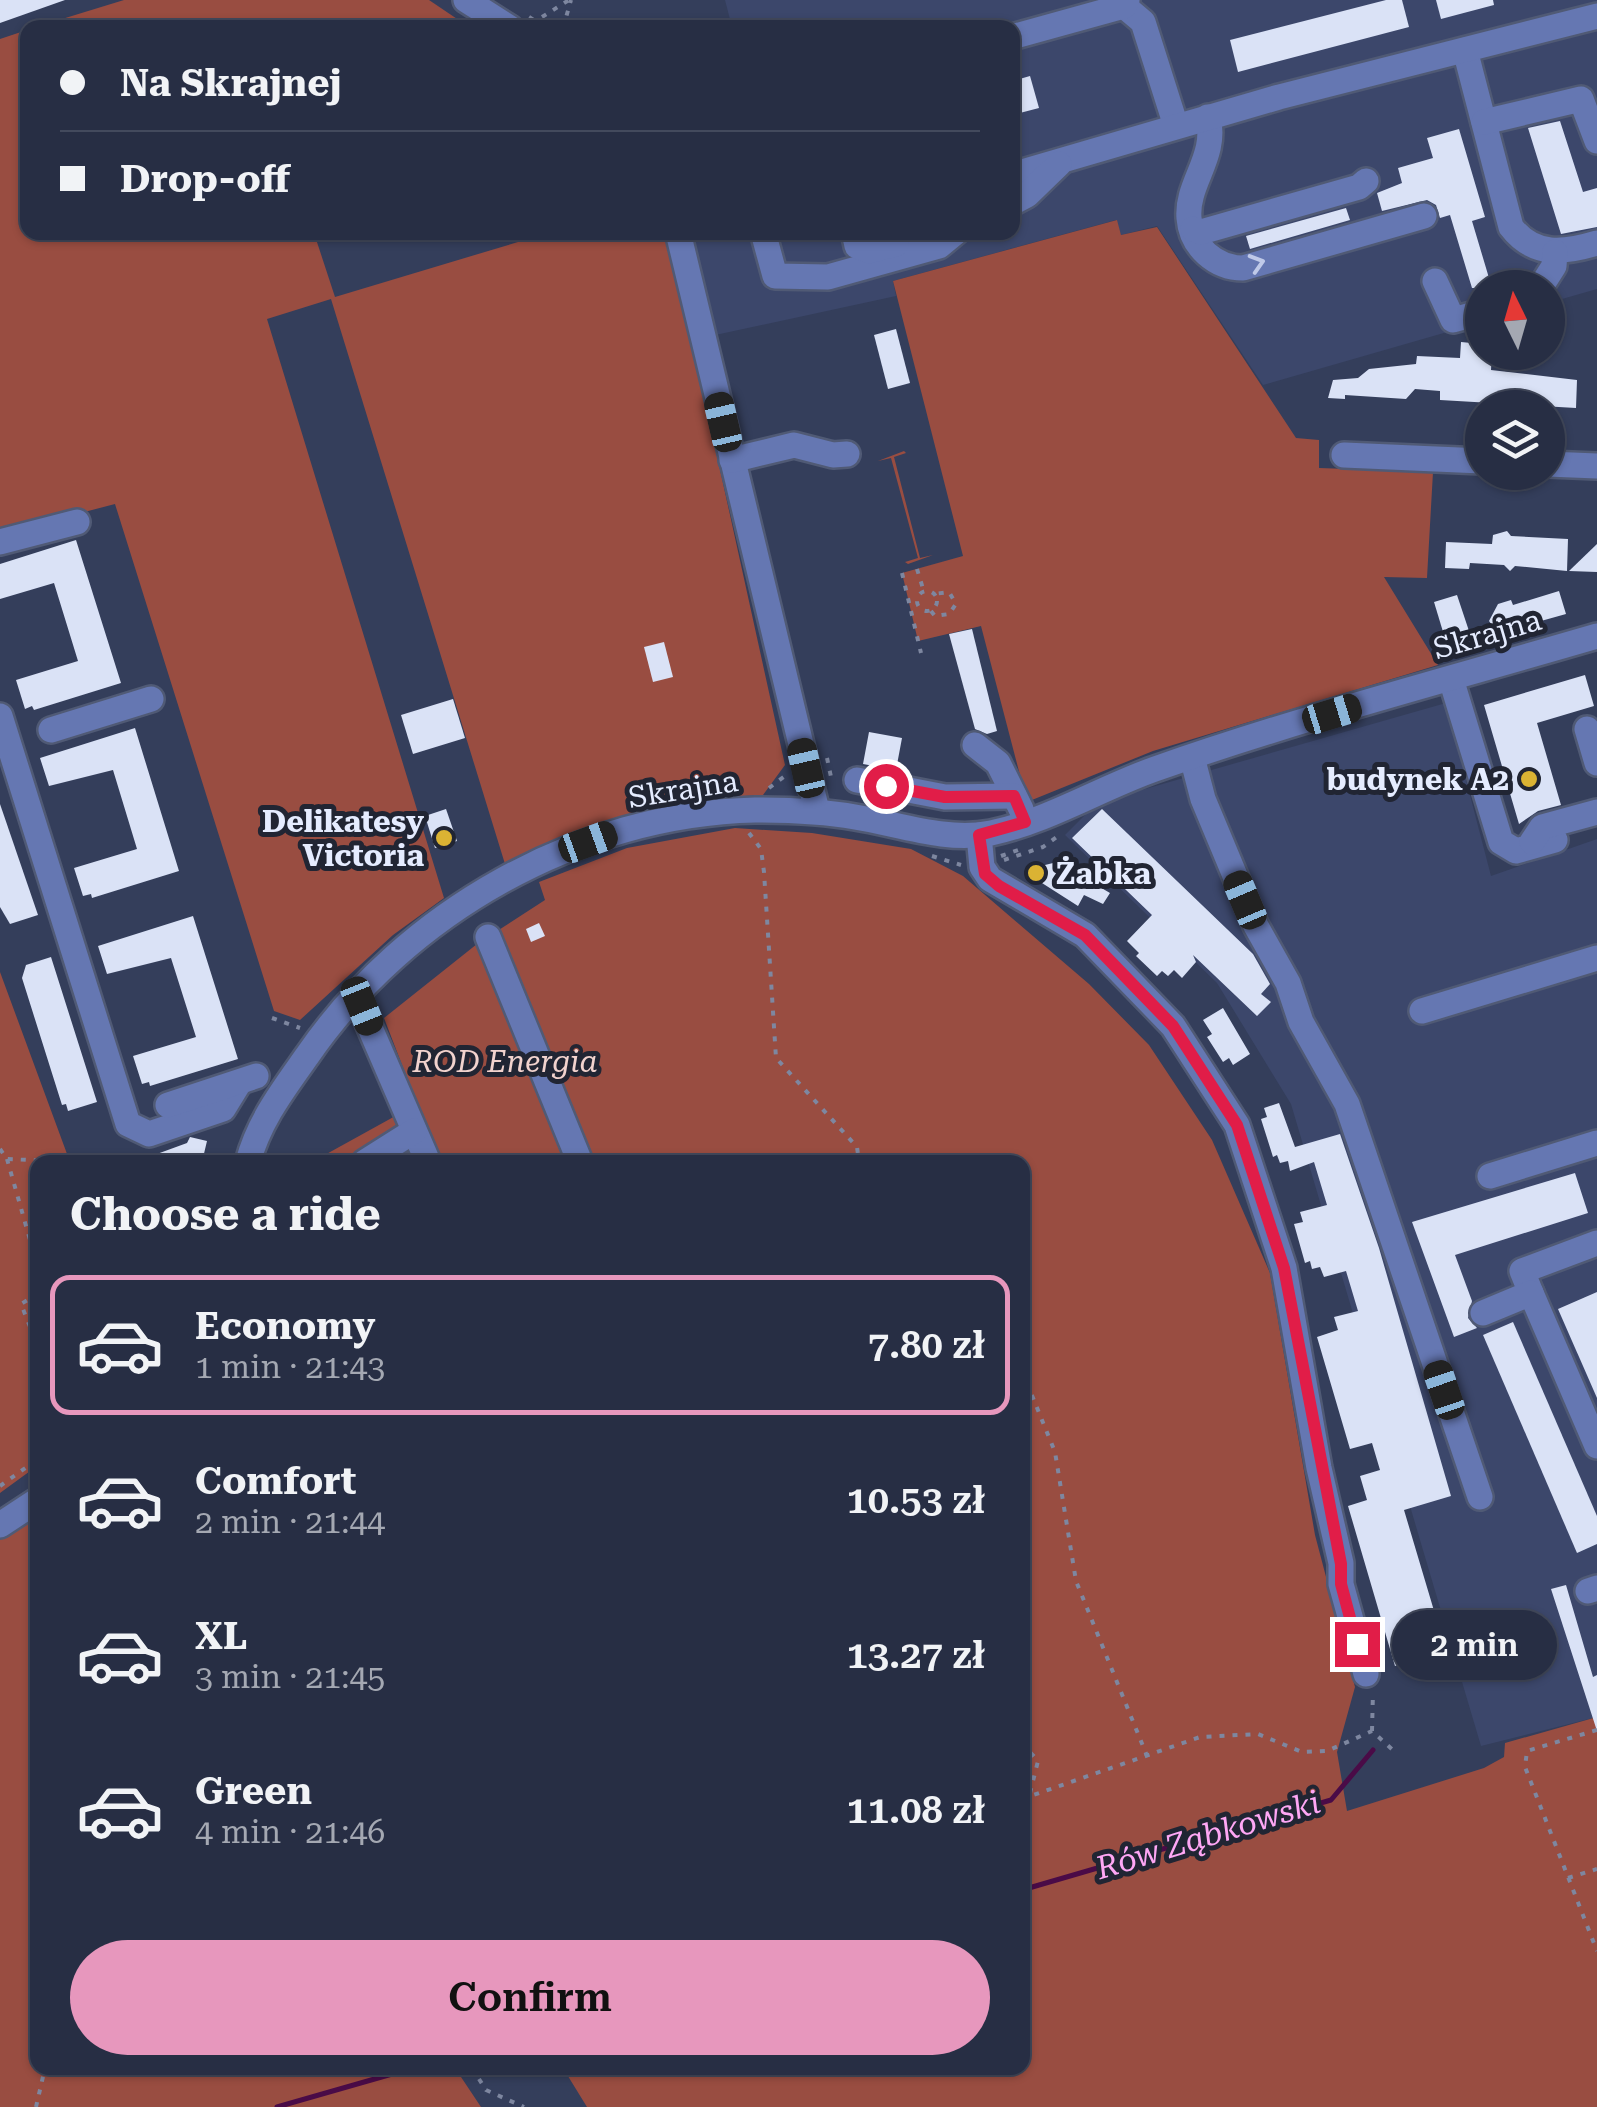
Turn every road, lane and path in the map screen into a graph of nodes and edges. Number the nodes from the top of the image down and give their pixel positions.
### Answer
1 (466, 0) edge
2 (570, 0) edge
3 (1125, 3) edge
4 (1597, 16) edge
5 (542, 17) dead end
6 (497, 20) edge
7 (1020, 35) edge
8 (1466, 50) junction
9 (1208, 117) junction
10 (1484, 122) junction
11 (1176, 126) junction
12 (1596, 144) edge
13 (1066, 158) junction
14 (1020, 173) edge
15 (1020, 199) edge
16 (1424, 216) dead end
17 (1190, 223) junction
18 (1364, 232) junction
19 (680, 240) edge
20 (765, 240) edge
21 (856, 240) edge
22 (905, 240) edge
23 (946, 240) edge
24 (1597, 244) edge
25 (1554, 252) junction
26 (1551, 270) edge
27 (1435, 281) dead end
28 (1465, 317) edge
29 (847, 454) dead end
30 (1344, 454) dead end
31 (732, 460) junction
32 (1465, 460) edge
33 (1565, 465) edge
34 (1597, 466) edge
35 (77, 522) dead end
36 (0, 542) edge
37 (917, 569) dead end
38 (902, 573) dead end
39 (924, 592) junction
40 (934, 594) junction
41 (931, 611) junction
42 (1597, 636) edge
43 (921, 653) dead end
44 (1450, 679) junction
45 (151, 699) dead end
46 (0, 716) edge
47 (1587, 729) dead end
48 (51, 730) dead end
49 (975, 746) dead end
50 (1192, 757) junction
51 (1597, 763) edge
52 (856, 780) dead end
53 (1014, 796) junction
54 (817, 811) junction
55 (1597, 812) edge
56 (1025, 822) junction
57 (742, 825) dead end
58 (979, 835) junction
59 (1555, 840) dead end
60 (1528, 848) junction
61 (488, 938) dead end
62 (1597, 958) edge
63 (355, 994) junction
64 (1422, 1011) dead end
65 (168, 1105) dead end
66 (414, 1131) junction
67 (1597, 1143) edge
68 (0, 1150) edge
69 (251, 1155) edge
70 (376, 1155) edge
71 (425, 1155) edge
72 (577, 1155) edge
73 (858, 1155) edge
74 (7, 1159) junction
75 (30, 1160) edge
76 (1490, 1176) dead end
77 (30, 1240) edge
78 (1597, 1243) edge
79 (1530, 1294) junction
80 (30, 1299) edge
81 (1483, 1313) dead end
82 (30, 1327) edge
83 (1030, 1391) edge
84 (1597, 1446) edge
85 (30, 1465) edge
86 (0, 1486) edge
87 (1480, 1497) dead end
88 (30, 1505) edge
89 (0, 1525) edge
90 (1366, 1674) joint
91 (1597, 1730) edge
92 (1372, 1731) junction
93 (1030, 1752) edge
94 (1395, 1752) dead end
95 (1147, 1756) junction
96 (1030, 1786) edge
97 (1030, 1797) edge
98 (1597, 1870) edge
99 (1566, 1878) junction
100 (1597, 1951) edge
101 (44, 2075) edge
102 (476, 2075) edge
103 (36, 2107) edge
104 (524, 2107) edge

1 - 6 street
2 - 5 path
3 - 7 street
3 - 11 street
4 - 8 street
8 - 9 street
8 - 10 street
9 - 11 street
9 - 17 street
10 - 12 street
10 - 25 street
11 - 13 street
13 - 14 street
13 - 15 street
16 - 18 street
17 -> 18 street
17 - 18 street
19 - 31 street
20 - 23 street
21 - 22 street
24 - 25 street
25 - 26 street
27 - 28 street
29 - 31 street
30 - 32 street
31 - 54 street
33 - 34 street
35 - 36 street
37 - 39 path
38 - 43 path
39 - 40 path
39 - 41 path
40 - 41 path
40 - 41 path
42 - 44 street, Skrajna
44 - 50 street, Skrajna
44 - 60 street
45 - 48 street
46 - 65 street
47 - 51 street
49 - 53 street
50 - 56 street, Skrajna
50 - 87 street
52 - 53 street
53 - 56 street
54 - 58 street, Skrajna
54 - 63 street, Skrajna
55 - 60 street
56 - 58 street, Skrajna
57 - 73 path
58 - 90 street
59 - 60 street
61 - 72 street
62 - 64 street
63 - 66 street
63 - 69 street, Skrajna
66 - 70 street
66 - 71 street
67 - 76 street
68 - 74 path
74 - 75 path
74 - 77 path
78 - 79 street
79 - 81 street
79 - 84 street
80 - 82 path
83 - 95 path
85 - 86 path
88 - 89 street
90 - 92 path
91 - 99 path
92 - 94 path
92 - 95 path
93 - 96 path
95 - 97 path
98 - 99 path
99 - 100 path
101 - 103 path
102 - 104 path

